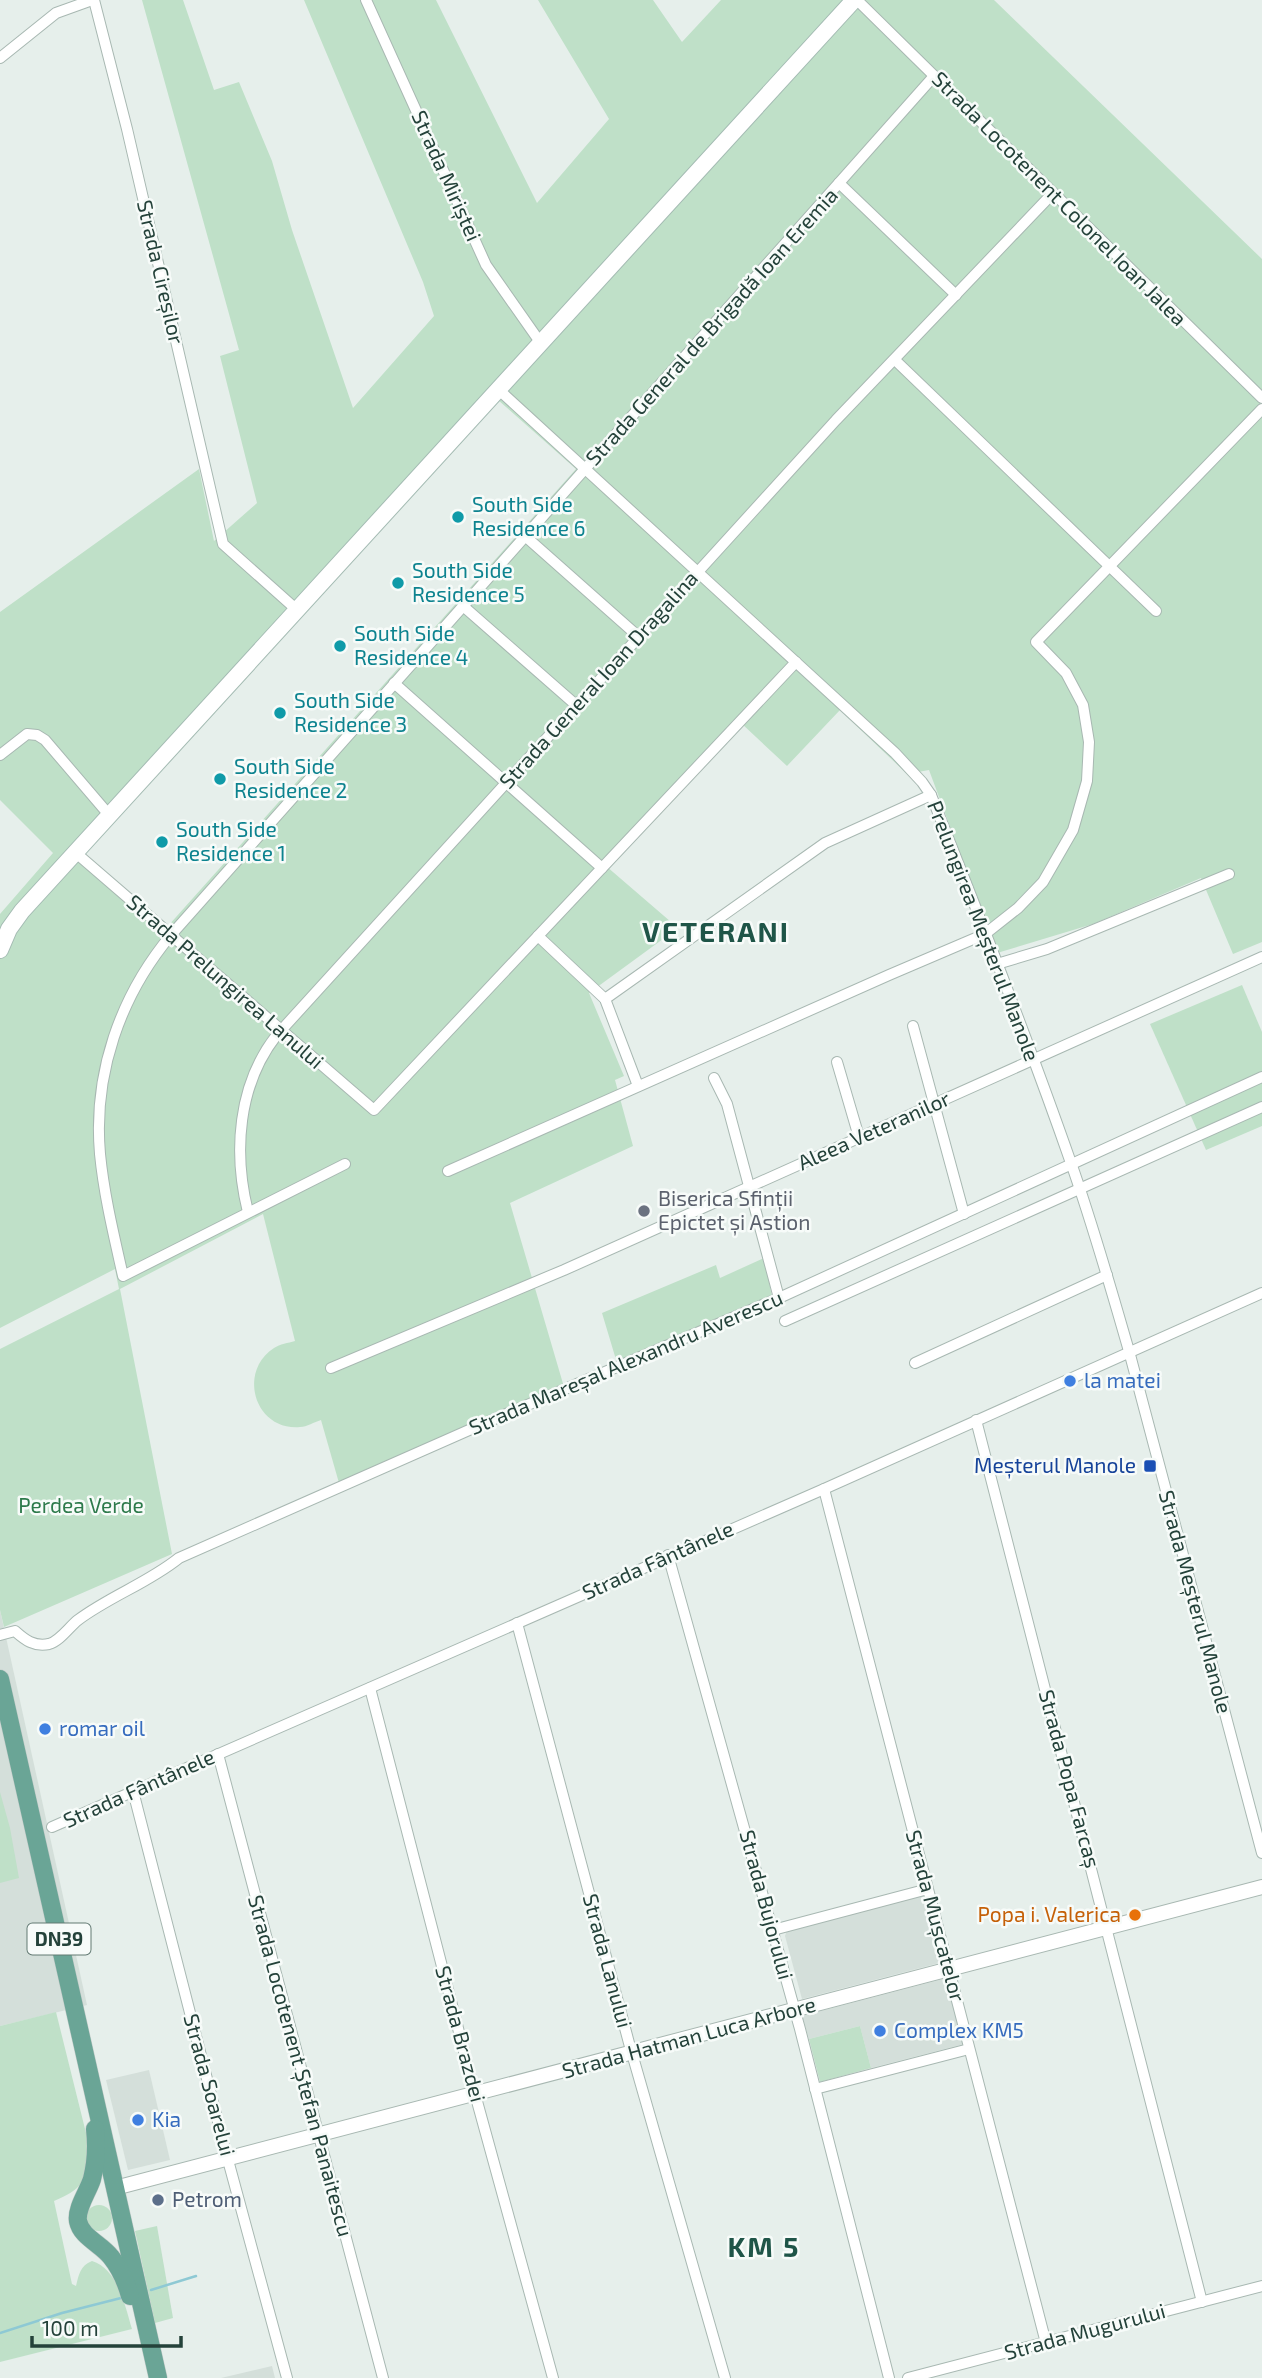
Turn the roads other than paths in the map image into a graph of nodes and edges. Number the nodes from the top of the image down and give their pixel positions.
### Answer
1 (93, 0) edge
2 (366, 0) edge
3 (855, 0) edge
4 (0, 58) edge
5 (934, 76) junction
6 (839, 183) junction
7 (1053, 193) junction
8 (956, 296) junction
9 (540, 342) junction
10 (895, 360) junction
11 (498, 388) junction
12 (1262, 398) edge
13 (1262, 409) edge
14 (585, 469) junction
15 (525, 536) junction
16 (1110, 565) junction
17 (698, 572) junction
18 (463, 606) junction
19 (297, 610) junction
20 (1156, 611) dead end
21 (639, 637) junction
22 (796, 662) junction
23 (394, 683) junction
24 (576, 705) junction
25 (0, 755) edge
26 (506, 783) junction
27 (931, 795) junction
28 (110, 816) junction
29 (76, 853) junction
30 (602, 868) junction
31 (1229, 874) dead end
32 (985, 934) junction
33 (171, 935) junction
34 (538, 936) junction
35 (0, 950) edge
36 (1262, 957) edge
37 (997, 964) junction
38 (605, 999) junction
39 (913, 1026) dead end
40 (281, 1030) junction
41 (1034, 1060) junction
42 (836, 1062) dead end
43 (1262, 1077) edge
44 (714, 1078) dead end
45 (638, 1086) junction
46 (934, 1104) junction
47 (1262, 1107) edge
48 (859, 1137) junction
49 (345, 1164) dead end
50 (1072, 1165) junction
51 (448, 1171) dead end
52 (750, 1187) junction
53 (1080, 1190) junction
54 (248, 1212) junction
55 (964, 1214) junction
56 (1107, 1275) junction
57 (1262, 1293) edge
58 (779, 1298) junction
59 (785, 1321) dead end
60 (1129, 1352) junction
61 (915, 1363) dead end
62 (331, 1368) dead end
63 (976, 1420) junction
64 (824, 1489) junction
65 (668, 1555) junction
66 (517, 1623) junction
67 (0, 1635) edge
68 (0, 1679) edge
69 (370, 1688) junction
70 (0, 1718) edge
71 (218, 1754) junction
72 (133, 1791) junction
73 (52, 1826) dead end
74 (1262, 1853) edge
75 (1262, 1887) edge
76 (928, 1889) junction
77 (1107, 1928) junction
78 (773, 1930) junction
79 (949, 1969) junction
80 (795, 2010) junction
81 (969, 2049) junction
82 (632, 2053) junction
83 (815, 2089) junction
84 (475, 2094) junction
85 (319, 2135) junction
86 (227, 2158) junction
87 (115, 2188) junction
88 (83, 2203) junction
89 (123, 2221) junction
90 (85, 2234) junction
91 (1262, 2286) edge
92 (1202, 2302) junction
93 (1046, 2343) junction
94 (150, 2378) edge
95 (158, 2378) edge
96 (287, 2378) edge
97 (383, 2378) edge
98 (553, 2378) edge
99 (725, 2378) edge
100 (889, 2378) edge
101 (908, 2378) edge

1 - 4 street
1 - 19 street, Strada Cireșilor
2 - 9 street, Strada Miriștei
3 - 5 street, Strada Locotenent Colonel Ioan Jalea
3 - 9 main road
5 - 6 street, Strada General de Brigadă Ioan Eremia
5 - 7 street, Strada Locotenent Colonel Ioan Jalea
6 - 8 street
6 - 14 street, Strada General de Brigadă Ioan Eremia
7 - 8 street, Strada General Ioan Dragalina
7 - 12 street, Strada Locotenent Colonel Ioan Jalea
8 - 10 street, Strada General Ioan Dragalina
9 - 11 main road
10 - 16 street
10 - 17 street, Strada General Ioan Dragalina
11 - 14 street, Prelungirea Meșterul Manole
11 - 19 main road
13 - 16 street
14 - 15 street, Strada General de Brigadă Ioan Eremia
14 - 17 street, Prelungirea Meșterul Manole
15 - 18 street, Strada General de Brigadă Ioan Eremia
15 - 21 street
16 - 20 street
16 - 32 street
17 - 21 street, Strada General Ioan Dragalina
17 - 22 street, Prelungirea Meșterul Manole
18 - 23 street, Strada General de Brigadă Ioan Eremia
18 - 24 street
19 - 28 main road
21 - 24 street, Strada General Ioan Dragalina
22 - 27 street, Prelungirea Meșterul Manole
22 - 30 street
23 - 26 street
23 - 33 street, Strada General de Brigadă Ioan Eremia
24 - 26 street, Strada General Ioan Dragalina
25 - 28 street
26 - 30 street
26 - 40 street, Strada General Ioan Dragalina
27 - 32 street, Prelungirea Meșterul Manole
27 - 38 street
28 - 29 main road
29 - 33 street, Strada Prelungirea Lanului
29 - 35 main road
30 - 34 street
31 - 37 street
32 - 37 street, Prelungirea Meșterul Manole
32 - 45 street
33 - 40 street, Strada Prelungirea Lanului
33 - 54 street, Strada General de Brigadă Ioan Eremia
34 - 38 street
34 - 40 street, Strada Prelungirea Lanului
36 - 41 street, Aleea Veteranilor
37 - 41 street, Prelungirea Meșterul Manole
38 - 45 street
39 - 46 street
40 - 54 street, Strada General Ioan Dragalina
41 - 46 street, Aleea Veteranilor
41 - 50 street, Prelungirea Meșterul Manole
42 - 48 street
43 - 50 street, Strada Mareșal Alexandru Averescu
44 - 52 street
45 - 51 street
46 - 48 street, Aleea Veteranilor
46 - 55 street
47 - 53 street, Strada Mareșal Alexandru Averescu
48 - 52 street, Aleea Veteranilor
49 - 54 street
50 - 53 street, Prelungirea Meșterul Manole
50 - 55 street, Strada Mareșal Alexandru Averescu
52 - 58 street
52 - 62 street, Aleea Veteranilor
53 - 56 street, Prelungirea Meșterul Manole
53 - 59 street, Strada Mareșal Alexandru Averescu
55 - 58 street, Strada Mareșal Alexandru Averescu
56 - 60 street, Prelungirea Meșterul Manole
56 - 61 street
57 - 60 street, Strada Fântânele
58 - 67 street, Strada Mareșal Alexandru Averescu
60 - 63 street, Strada Fântânele
60 - 74 street, Strada Meșterul Manole
63 - 64 street, Strada Fântânele
63 - 77 street, Strada Popa Farcaș
64 - 65 street, Strada Fântânele
64 - 76 street, Strada Mușcatelor
65 - 66 street, Strada Fântânele
65 - 78 street, Strada Bujorului
66 - 69 street, Strada Fântânele
66 - 82 street, Strada Lanului
68 - 87 main road, DN39
69 - 71 street, Strada Fântânele
69 - 84 street, Strada Brazdei
70 - 88 main road, DN39
71 - 72 street, Strada Fântânele
71 - 85 street, Strada Locotenent Ștefan Panaitescu
72 - 73 street, Strada Fântânele
72 - 86 street, Strada Soarelui
75 - 77 street, Strada Hatman Luca Arbore
76 - 78 street
76 - 79 street, Strada Mușcatelor
77 - 79 street, Strada Hatman Luca Arbore
77 - 92 street, Strada Popa Farcaș
78 - 80 street, Strada Bujorului
79 - 80 street, Strada Hatman Luca Arbore
79 - 81 street, Strada Mușcatelor
80 - 82 street, Strada Hatman Luca Arbore
80 - 83 street, Strada Bujorului
81 - 83 street
81 - 93 street, Strada Mușcatelor
82 - 84 street, Strada Hatman Luca Arbore
82 - 99 street, Strada Lanului
83 - 100 street, Strada Bujorului
84 - 85 street, Strada Hatman Luca Arbore
84 - 98 street, Strada Brazdei
85 - 86 street, Strada Hatman Luca Arbore
85 - 97 street, Strada Locotenent Ștefan Panaitescu
86 - 87 street, Strada Hatman Luca Arbore
86 - 96 street, Strada Soarelui
87 - 88 main road
87 - 89 main road, DN39
88 - 90 main road, DN39
89 - 90 main road
89 - 95 main road, DN39
90 - 94 main road
91 - 92 street, Strada Mugurului
92 - 93 street, Strada Mugurului
93 - 101 street, Strada Mugurului

